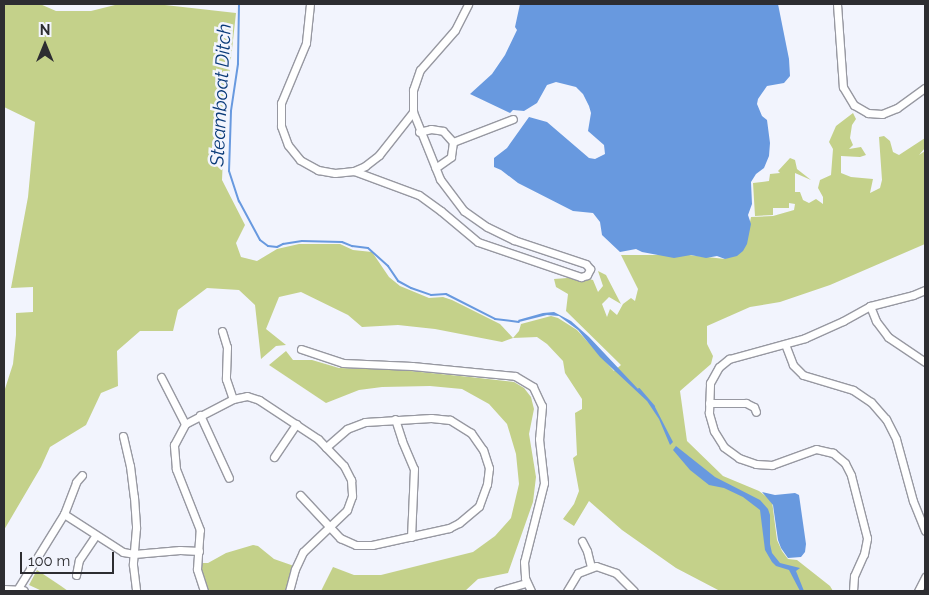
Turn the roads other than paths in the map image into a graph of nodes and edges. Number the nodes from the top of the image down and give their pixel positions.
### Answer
1 (310, 4) edge
2 (468, 4) edge
3 (837, 4) edge
4 (925, 88) edge
5 (413, 112) junction
6 (513, 118) dead end
7 (419, 132) junction
8 (453, 142) junction
9 (435, 168) junction
10 (354, 171) junction
11 (925, 290) edge
12 (870, 306) junction
13 (222, 332) dead end
14 (786, 344) junction
15 (301, 349) dead end
16 (925, 362) edge
17 (161, 377) dead end
18 (233, 399) junction
19 (709, 403) junction
20 (756, 412) dead end
21 (200, 415) junction
22 (395, 419) junction
23 (185, 424) junction
24 (296, 424) junction
25 (123, 436) dead end
26 (326, 447) junction
27 (274, 457) dead end
28 (82, 476) dead end
29 (229, 478) dead end
30 (300, 495) dead end
31 (64, 514) junction
32 (328, 528) junction
33 (925, 531) edge
34 (95, 536) junction
35 (411, 537) junction
36 (582, 541) dead end
37 (199, 551) junction
38 (134, 554) junction
39 (591, 567) junction
40 (76, 575) dead end
41 (925, 577) edge
42 (526, 583) junction
43 (4, 590) edge
44 (20, 591) edge
45 (136, 591) edge
46 (204, 591) edge
47 (289, 591) edge
48 (498, 591) edge
49 (531, 591) edge
50 (567, 591) edge
51 (634, 591) edge
52 (853, 591) edge
53 (918, 591) edge

1 - 10 street
2 - 5 street
3 - 4 street
5 - 7 street
5 - 10 street
6 - 8 street
7 - 8 street
7 - 9 street
8 - 9 street
9 - 10 street
11 - 12 street
12 - 14 street
12 - 16 street
13 - 18 street
14 - 19 street
14 - 33 street
15 - 42 street
17 - 23 street
18 - 21 street
18 - 24 street
19 - 20 street
19 - 52 street
21 - 23 street
21 - 29 street
22 - 26 street
22 - 35 street
22 - 35 street
23 - 37 street
24 - 26 street
24 - 27 street
25 - 38 street
26 - 32 street
28 - 31 street
30 - 32 street
31 - 34 street
31 - 44 street
32 - 35 street
32 - 47 street
34 - 38 street
34 - 40 street
36 - 39 street
37 - 38 street
37 - 46 street
38 - 45 street
39 - 50 street
39 - 51 street
41 - 53 street
42 - 48 street
42 - 49 street
43 - 44 street

